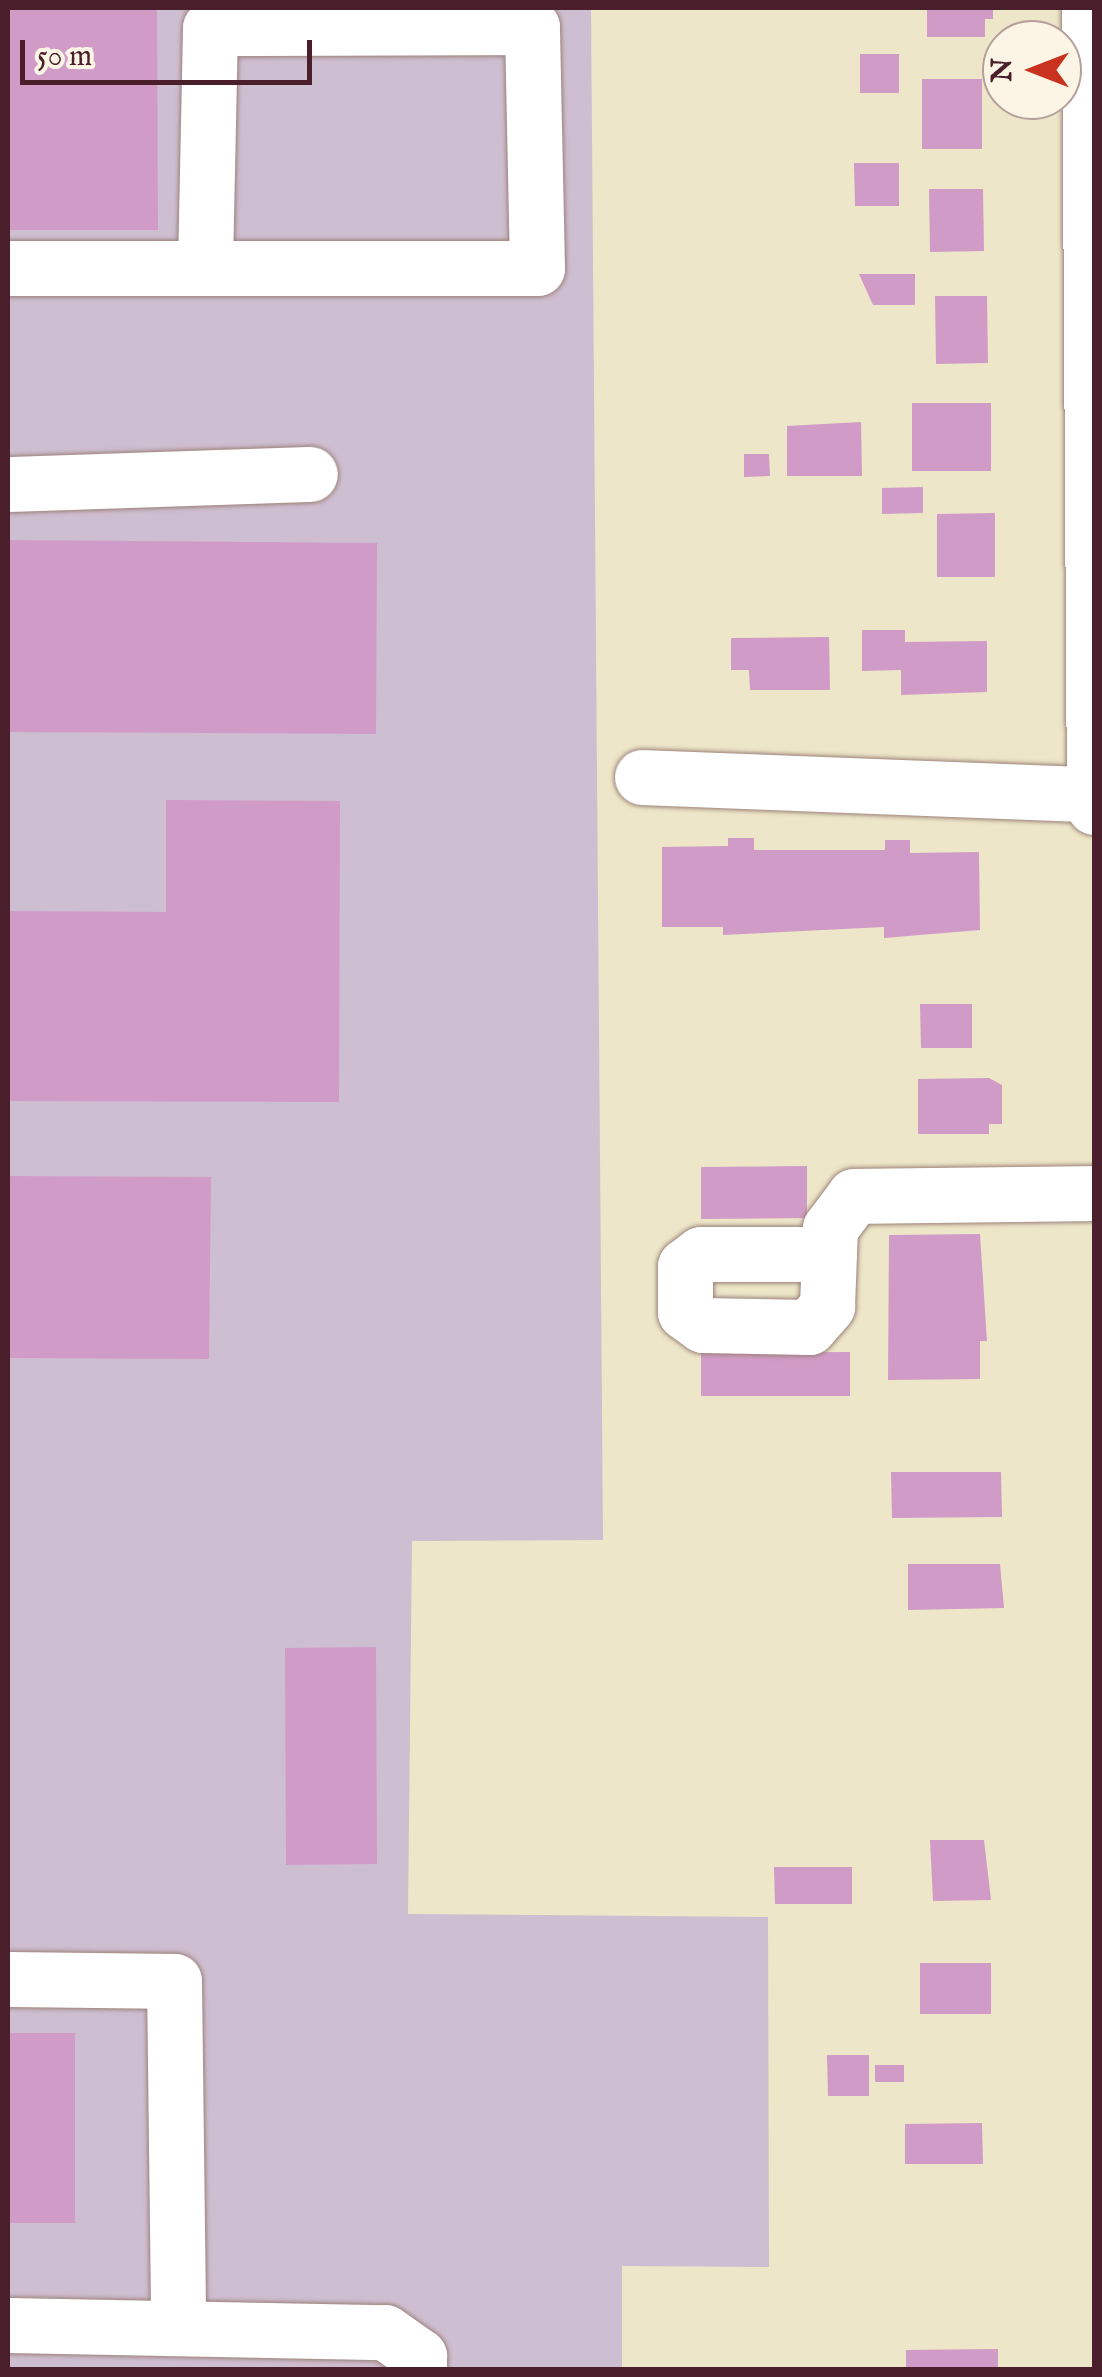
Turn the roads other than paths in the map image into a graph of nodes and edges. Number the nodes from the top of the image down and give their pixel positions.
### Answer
1 (1089, 8) edge
2 (208, 18) edge
3 (8, 268) edge
4 (205, 268) junction
5 (310, 474) dead end
6 (8, 484) edge
7 (642, 777) dead end
8 (1094, 794) edge
9 (1094, 807) edge
10 (1094, 1194) edge
11 (829, 1254) dead end
12 (8, 1979) edge
13 (8, 2325) edge
14 (178, 2328) junction
15 (419, 2370) edge

1 - 8 street
2 - 4 street
2 - 4 street
3 - 4 street
5 - 6 street
7 - 8 street
8 - 9 street
10 - 11 street
12 - 14 street
13 - 14 street
14 - 15 street

